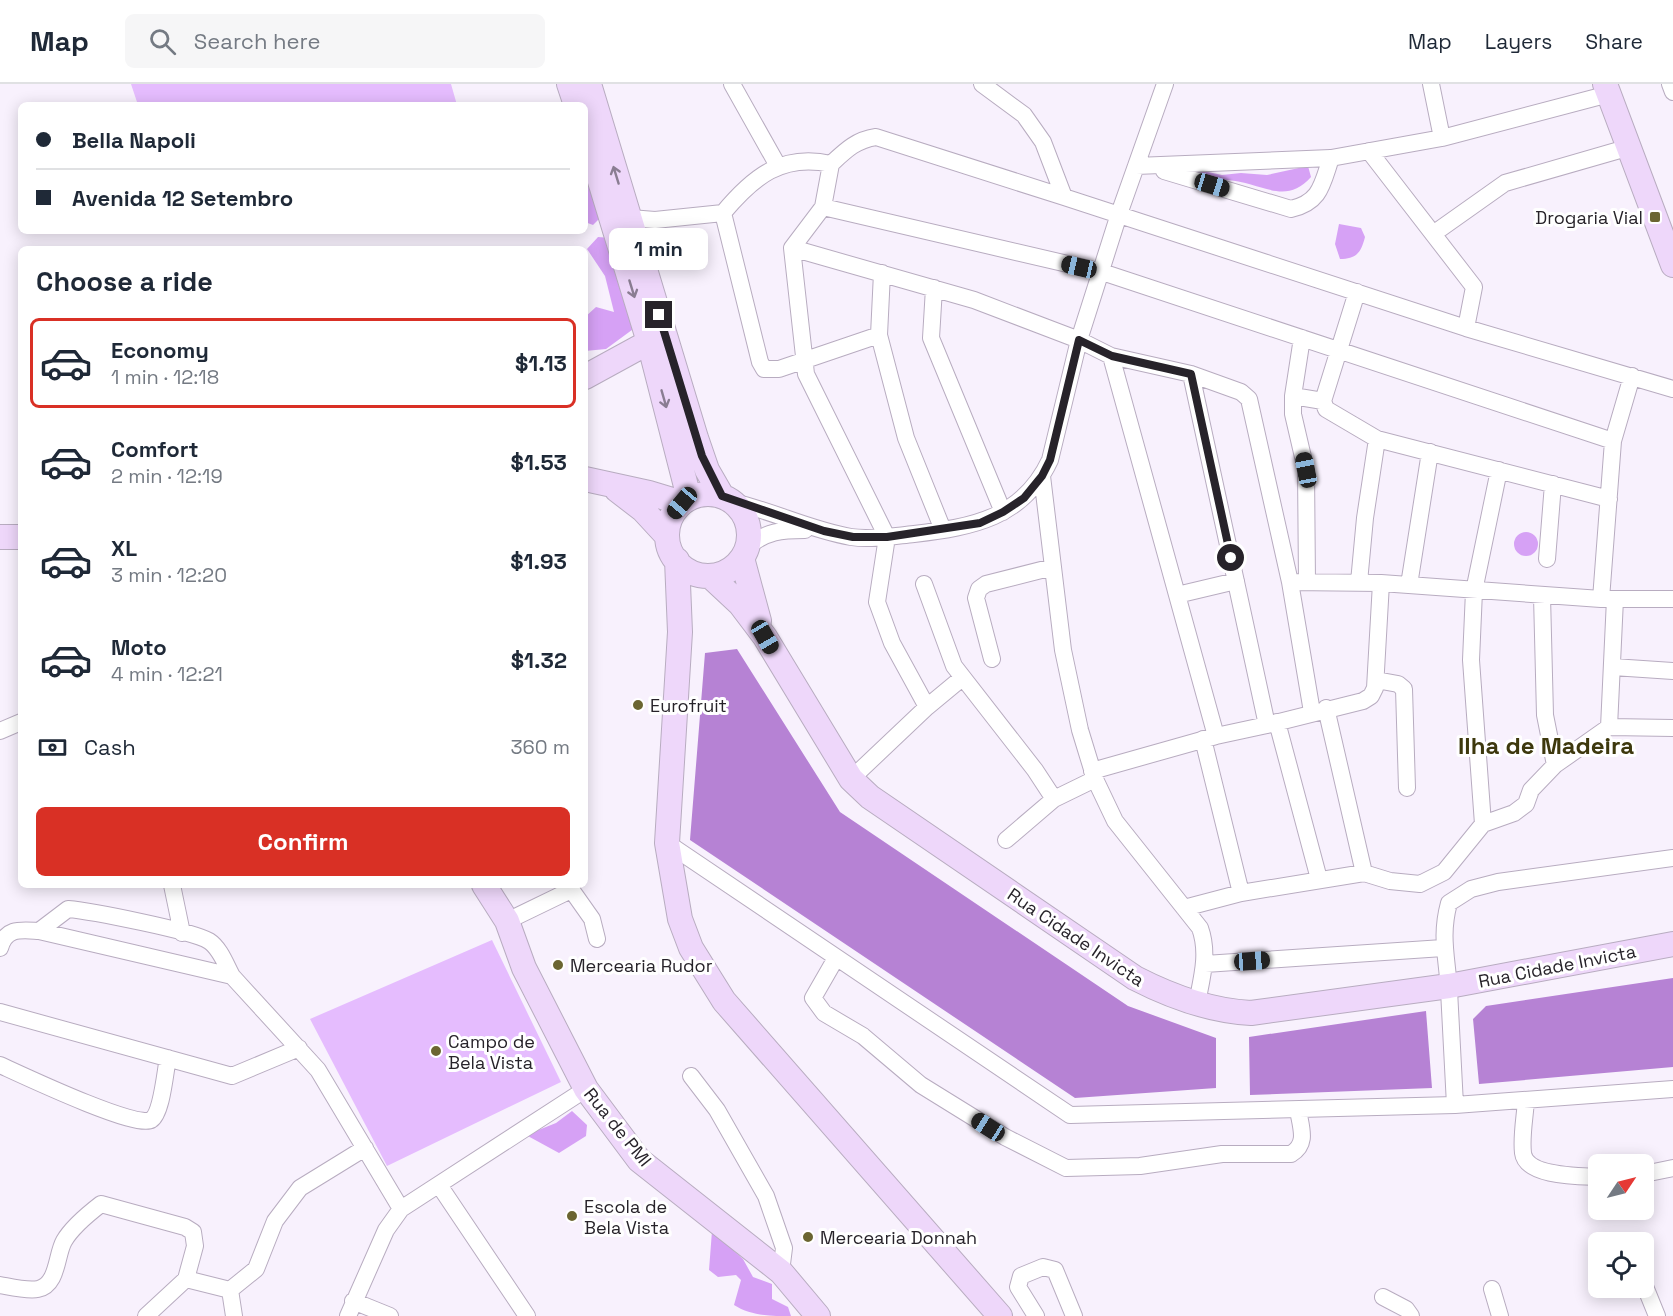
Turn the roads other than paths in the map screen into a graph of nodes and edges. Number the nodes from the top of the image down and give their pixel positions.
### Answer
1 (569, 84) edge
2 (589, 84) edge
3 (732, 84) edge
4 (982, 84) edge
5 (1165, 84) edge
6 (1431, 84) edge
7 (1670, 84) edge
8 (1607, 89) edge
9 (1673, 92) edge
10 (575, 102) edge
11 (1442, 138) junction
12 (588, 139) edge
13 (1630, 147) junction
14 (1370, 151) junction
15 (1331, 158) junction
16 (831, 164) junction
17 (778, 166) junction
18 (1144, 167) junction
19 (1064, 197) junction
20 (823, 207) junction
21 (723, 213) junction
22 (1119, 214) junction
23 (621, 220) junction
24 (1433, 234) junction
25 (1668, 237) edge
26 (792, 248) junction
27 (1673, 265) edge
28 (1102, 272) junction
29 (882, 273) junction
30 (934, 288) junction
31 (1357, 292) junction
32 (1466, 328) junction
33 (879, 335) junction
34 (656, 337) junction
35 (1302, 338) junction
36 (1079, 340) junction
37 (1339, 350) junction
38 (1112, 356) junction
39 (804, 359) junction
40 (1191, 374) junction
41 (588, 375) edge
42 (1632, 376) junction
43 (1671, 386) edge
44 (1293, 396) junction
45 (1323, 401) junction
46 (1377, 439) junction
47 (1613, 441) junction
48 (1430, 452) junction
49 (1499, 470) junction
50 (1042, 476) junction
51 (588, 480) edge
52 (1553, 484) junction
53 (612, 487) junction
54 (728, 499) junction
55 (1609, 499) junction
56 (686, 501) junction
57 (1003, 512) junction
58 (943, 530) junction
59 (824, 531) junction
60 (668, 536) junction
61 (0, 537) edge
62 (18, 537) edge
63 (887, 537) junction
64 (745, 553) junction
65 (1547, 559) dead end
66 (677, 560) junction
67 (1053, 567) junction
68 (704, 575) junction
69 (1236, 581) junction
70 (1290, 582) junction
71 (1307, 582) junction
72 (1359, 582) junction
73 (1381, 583) junction
74 (924, 584) dead end
75 (1409, 585) junction
76 (1474, 591) junction
77 (1177, 595) junction
78 (1542, 596) junction
79 (1608, 599) junction
80 (1673, 599) edge
81 (680, 632) junction
82 (765, 637) junction
83 (992, 659) dead end
84 (1613, 667) junction
85 (1673, 671) edge
86 (962, 678) junction
87 (1376, 680) junction
88 (927, 707) junction
89 (1319, 710) junction
90 (18, 723) edge
91 (1272, 723) junction
92 (1609, 726) junction
93 (1673, 728) edge
94 (0, 731) edge
95 (1209, 737) junction
96 (1555, 765) junction
97 (1093, 775) junction
98 (851, 779) junction
99 (1407, 788) dead end
100 (1054, 799) junction
101 (1483, 824) junction
102 (1006, 840) dead end
103 (667, 843) junction
104 (1673, 858) edge
105 (1364, 873) junction
106 (1319, 879) junction
107 (173, 888) edge
108 (486, 888) edge
109 (569, 888) edge
110 (1241, 893) junction
111 (1184, 908) junction
112 (507, 921) junction
113 (39, 931) junction
114 (182, 933) junction
115 (597, 939) dead end
116 (1673, 944) edge
117 (0, 948) edge
118 (1443, 948) junction
119 (836, 958) junction
120 (1205, 964) junction
121 (232, 976) junction
122 (1449, 986) junction
123 (1197, 1003) junction
124 (0, 1012) edge
125 (299, 1048) junction
126 (168, 1058) junction
127 (0, 1065) edge
128 (692, 1076) dead end
129 (586, 1089) junction
130 (1673, 1089) edge
131 (1526, 1100) junction
132 (1455, 1106) junction
133 (1298, 1110) junction
134 (365, 1148) junction
135 (1673, 1168) edge
136 (1654, 1172) edge
137 (1588, 1176) edge
138 (438, 1185) junction
139 (401, 1209) junction
140 (781, 1272) junction
141 (186, 1279) junction
142 (0, 1285) edge
143 (1492, 1289) dead end
144 (231, 1290) junction
145 (1383, 1297) dead end
146 (1650, 1298) edge
147 (350, 1308) edge
148 (996, 1314) edge
149 (147, 1316) edge
150 (234, 1316) edge
151 (390, 1316) edge
152 (527, 1316) edge
153 (818, 1316) edge
154 (1036, 1316) edge
155 (1074, 1316) edge
156 (1411, 1316) edge
157 (1500, 1316) edge
158 (1657, 1316) edge

1 - 10 main road
23 -> 2 main road
3 - 17 street
4 - 19 street
5 - 18 street
6 - 11 street
7 - 9 street
8 - 11 street
8 - 13 main road
11 - 14 street
12 - 23 main road
13 - 24 street
13 - 25 main road
14 - 15 street
14 - 24 street
15 - 18 street
15 - 18 street
16 - 17 street
16 - 19 street
16 - 20 street
17 - 21 street
18 - 22 street
19 - 22 street
20 - 26 street
20 - 28 street
21 - 23 street
21 - 39 street
22 - 28 street
22 - 31 street
23 - 34 main road
24 - 32 street
25 - 27 main road
26 - 29 street
26 - 39 street
28 - 35 street
28 - 36 street
29 - 30 street
29 - 33 street
30 - 36 street
30 - 57 street
31 - 32 street
31 - 37 street
32 - 42 street
33 - 39 street
33 - 58 street
34 - 41 main road
34 - 54 main road
34 -> 56 main road
35 - 37 street
35 - 44 street
36 - 38 street
36 - 50 street
37 - 45 street
37 - 47 street
38 - 40 street
38 - 77 street
39 - 63 street
40 - 69 street
40 - 70 street
42 - 43 street
42 - 47 street
44 - 45 street
44 - 71 street
45 - 46 street
46 - 48 street
46 - 72 street
47 - 55 street
48 - 49 street
48 - 75 street
49 - 52 street
49 - 76 street
50 - 57 street
50 - 67 street
51 - 53 main road
52 - 55 street
52 - 65 street
53 - 56 main road
53 - 60 main road
54 - 56 main road
54 - 59 street
54 - 64 main road
55 - 79 street
56 - 60 main road
57 - 58 street
58 - 63 street
59 - 63 street
59 - 64 street
60 - 66 main road
61 - 62 main road
63 - 88 street
64 - 68 main road
64 - 82 main road, Rua Cidade Invicta
66 - 68 main road
66 - 81 main road
67 - 83 street
67 - 97 street
68 - 81 main road
68 - 82 main road, Rua Cidade Invicta
69 - 77 street
69 - 91 street
70 - 71 street
70 - 89 street
71 - 72 street
72 - 73 street
73 - 75 street
73 - 87 street
74 - 86 street
75 - 76 street
76 - 78 street
76 - 101 street
77 - 95 street
78 - 79 street
78 - 96 street
79 - 80 street
79 - 84 street
81 - 103 main road
82 - 98 main road, Rua Cidade Invicta
84 - 85 street
84 - 92 street
86 - 88 street
86 - 100 street
87 - 89 street
87 - 99 street
88 - 98 street
89 - 91 street
89 - 105 street
90 - 94 street
91 - 95 street
91 - 106 street
92 - 93 street
92 - 96 street
95 - 97 street
95 - 110 street
96 - 101 street
97 - 100 street
97 - 111 street
98 - 123 main road, Rua Cidade Invicta
100 - 102 street
101 - 105 street
103 - 119 street
103 - 148 main road
104 - 118 street
105 - 106 street
106 - 110 street
107 - 114 street
108 - 112 main road, Rua de PMI
109 - 112 street
109 - 115 street
110 - 111 street
111 - 120 street
112 - 129 main road, Rua de PMI
113 - 114 street
113 - 117 street
113 - 121 street
114 - 121 street
116 - 122 main road, Rua Cidade Invicta
118 - 120 street
118 - 122 street
119 - 133 street
119 - 133 street
120 - 123 street
121 - 125 street
122 - 123 main road, Rua Cidade Invicta
122 - 132 street
124 - 126 street
125 - 126 street
125 - 134 street
126 - 127 street
128 - 140 street
129 - 138 street
129 - 140 main road, Rua de PMI
130 - 131 street
131 - 132 street
131 - 137 street
132 - 133 street
134 - 139 street
134 - 144 street
135 - 136 street
138 - 139 street
138 - 152 street
139 - 147 street
140 - 153 main road, Rua de PMI
141 - 142 street
141 - 144 street
141 - 149 street
143 - 157 street
144 - 150 street
145 - 156 street
146 - 158 street
147 - 151 street
154 - 155 street

